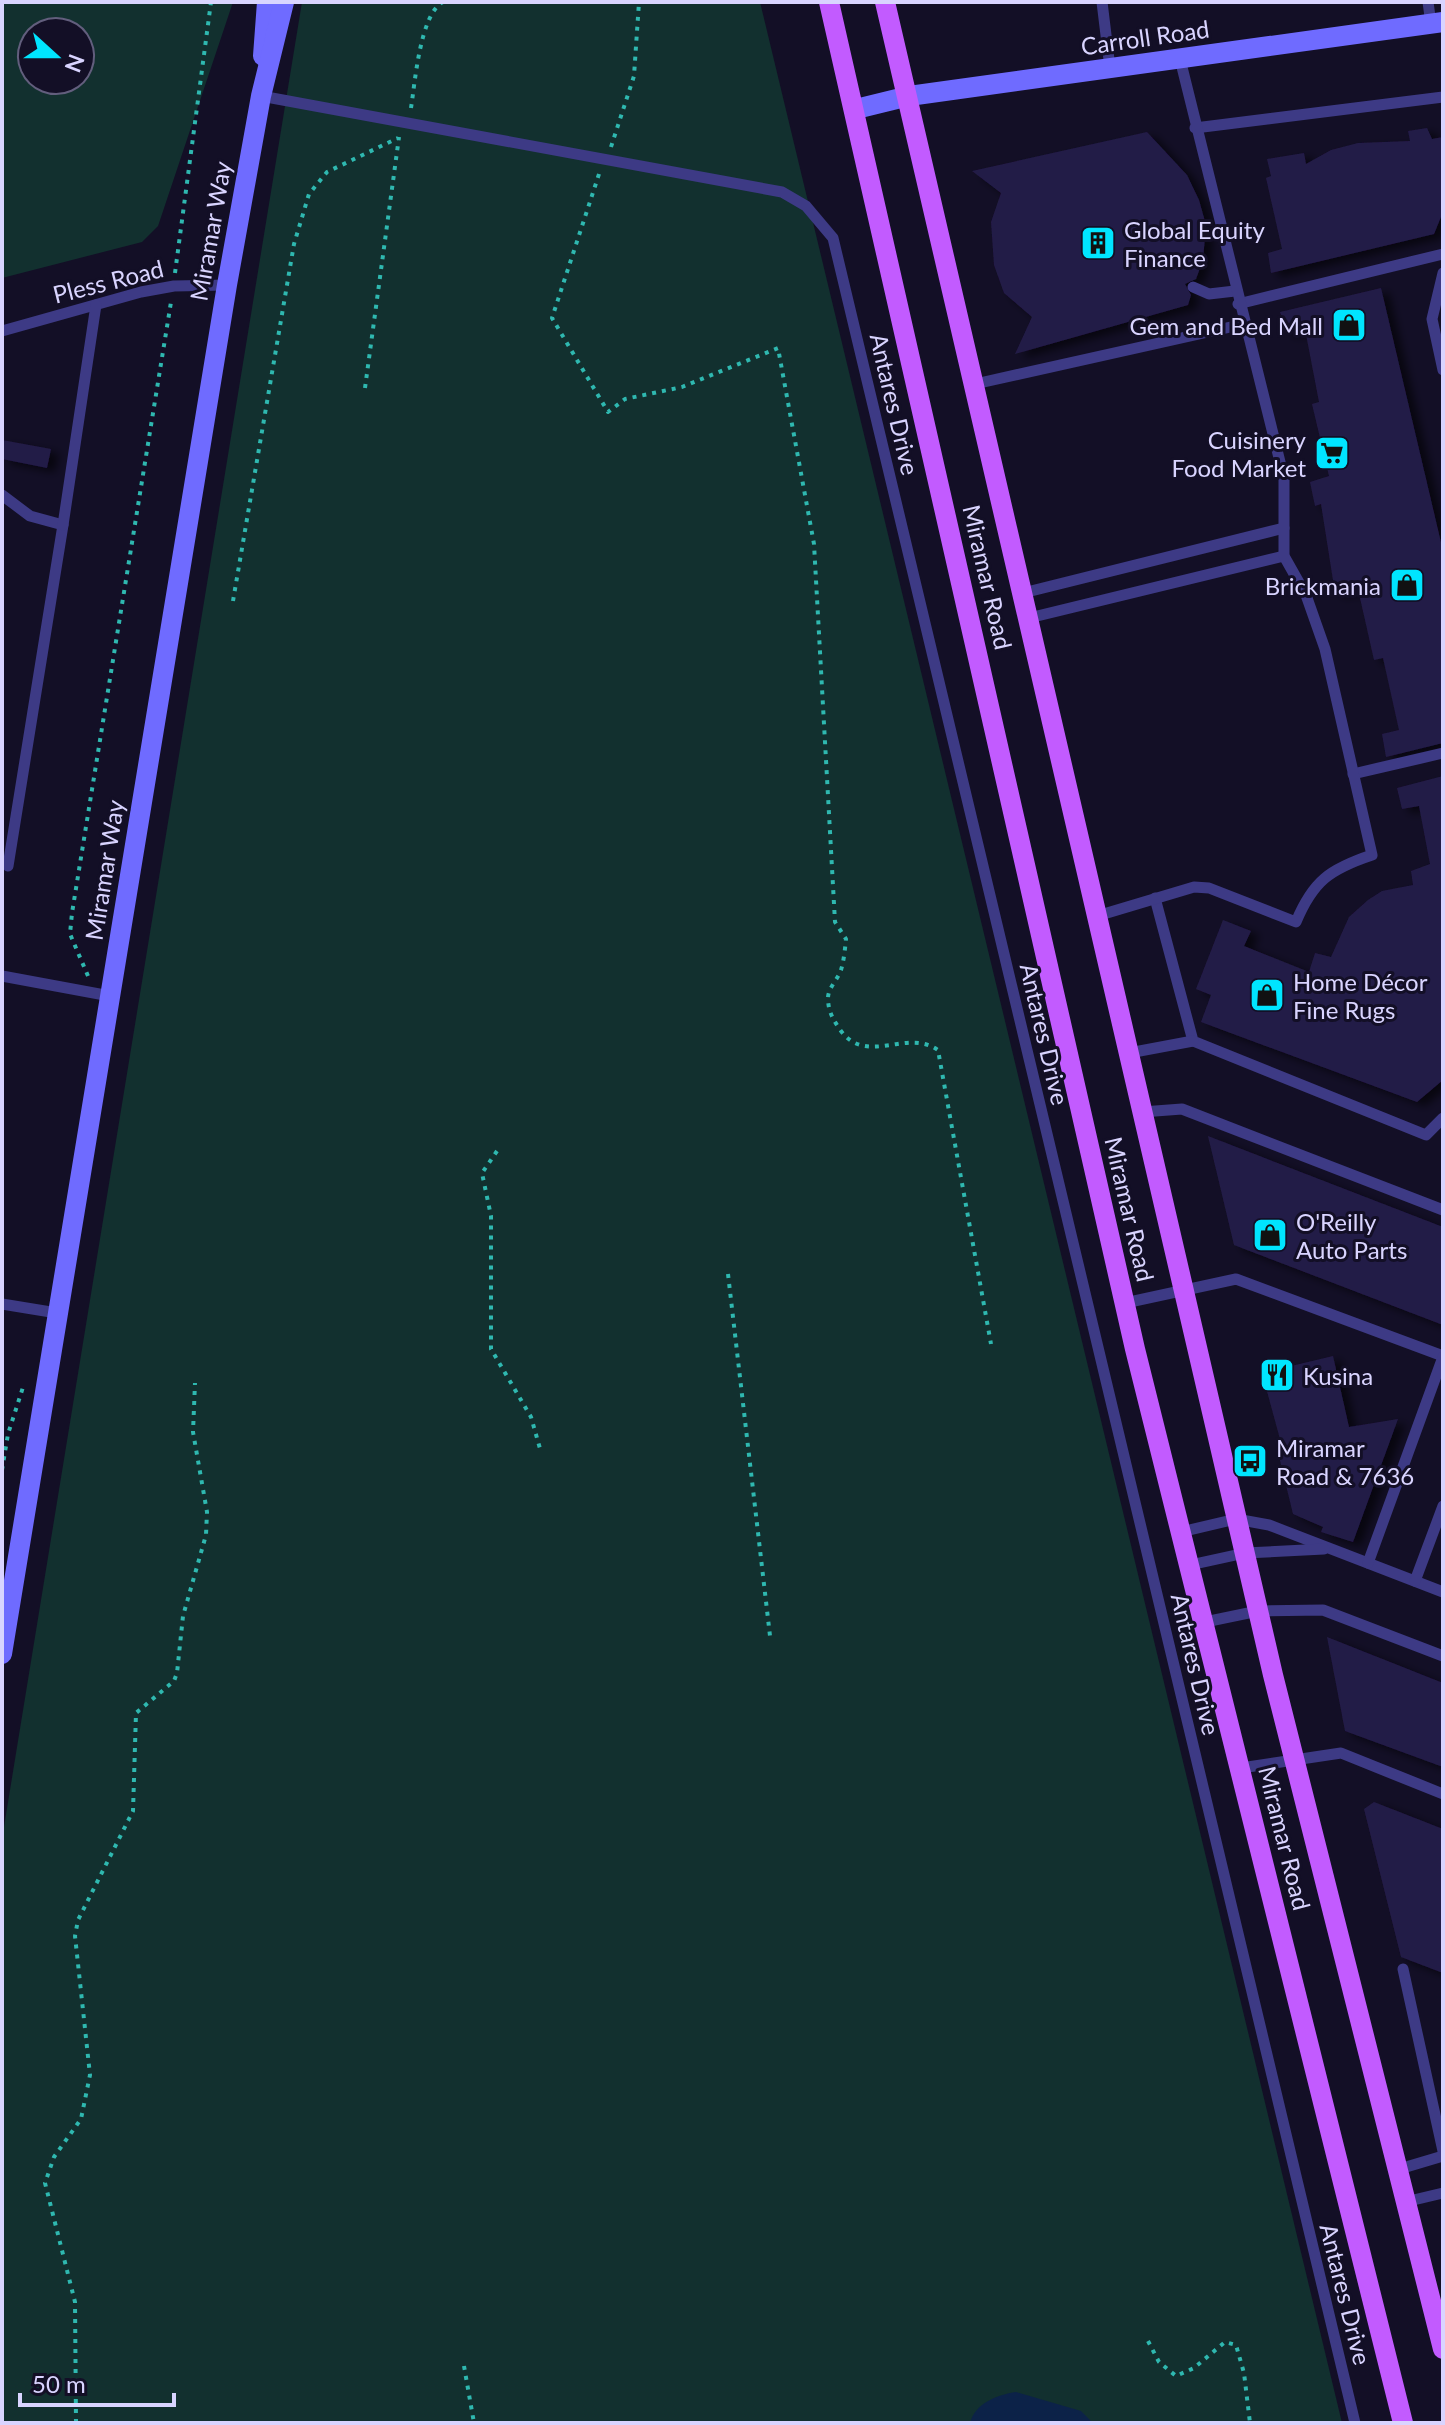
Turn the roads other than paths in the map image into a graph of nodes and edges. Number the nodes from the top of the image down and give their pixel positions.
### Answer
1 (267, 2) edge
2 (284, 2) edge
3 (829, 2) edge
4 (885, 2) edge
5 (1102, 2) edge
6 (1428, 2) edge
7 (1437, 23) edge
8 (1180, 59) junction
9 (1110, 68) junction
10 (261, 96) junction
11 (909, 96) junction
12 (1443, 97) edge
13 (856, 109) junction
14 (1195, 128) junction
15 (1443, 254) edge
16 (1443, 273) edge
17 (227, 285) junction
18 (1193, 287) dead end
19 (1235, 291) junction
20 (1238, 304) junction
21 (96, 305) junction
22 (1244, 324) junction
23 (2, 331) edge
24 (1443, 370) edge
25 (975, 384) junction
26 (2, 495) edge
27 (63, 525) junction
28 (1284, 528) junction
29 (1284, 556) junction
30 (1023, 593) junction
31 (1029, 618) junction
32 (1443, 753) edge
33 (1353, 774) junction
34 (8, 866) dead end
35 (1155, 898) junction
36 (1097, 916) junction
37 (2, 976) edge
38 (99, 994) junction
39 (1193, 1041) junction
40 (1129, 1053) junction
41 (1142, 1112) junction
42 (1443, 1118) edge
43 (1443, 1210) edge
44 (1183, 1290) junction
45 (1125, 1303) junction
46 (2, 1304) edge
47 (57, 1313) junction
48 (1443, 1356) edge
49 (1443, 1506) edge
50 (1236, 1519) junction
51 (1181, 1532) junction
52 (1329, 1549) junction
53 (1245, 1553) junction
54 (1368, 1563) junction
55 (1190, 1565) junction
56 (1415, 1581) junction
57 (1443, 1592) edge
58 (1258, 1611) junction
59 (1205, 1622) junction
60 (2, 1654) edge
61 (1443, 1656) edge
62 (1293, 1759) junction
63 (1241, 1768) junction
64 (1443, 1794) edge
65 (1403, 1969) dead end
66 (1443, 2153) edge
67 (1396, 2170) junction
68 (1443, 2193) edge
69 (1405, 2202) junction
70 (1443, 2349) edge
71 (1355, 2423) edge
72 (1403, 2423) edge

1 - 10 street, Miramar Way
2 - 10 street, Miramar Way
3 - 13 main road, Miramar Road
4 - 11 main road, Miramar Road
5 - 9 lane
6 - 7 lane
7 - 8 street, Carroll Road
8 - 9 street, Carroll Road
8 - 14 lane
9 - 11 street, Carroll Road
10 - 17 street, Miramar Way
10 - 71 lane, Antares Drive
11 - 13 street, Carroll Road
11 - 25 main road, Miramar Road
12 - 14 lane
13 - 45 main road, Miramar Road
14 - 19 lane
15 - 20 lane
16 - 24 lane
17 - 21 lane, Pless Road
17 - 38 street, Miramar Way
18 - 19 lane
19 - 20 lane
20 - 22 lane
21 - 23 lane, Pless Road
21 - 27 lane
22 - 25 lane
22 - 28 lane
25 - 30 main road, Miramar Road
26 - 27 lane
27 - 34 lane
28 - 29 lane
28 - 30 lane
29 - 31 lane
29 - 33 lane
30 - 31 main road, Miramar Road
31 - 36 main road, Miramar Road
32 - 33 lane
33 - 35 lane
35 - 36 lane
35 - 39 lane
36 - 40 main road, Miramar Road
37 - 38 lane
38 - 47 street, Miramar Way
39 - 40 lane
39 - 42 lane
40 - 41 main road, Miramar Road
41 - 43 lane
41 - 44 main road, Miramar Road
44 - 45 lane
44 - 48 lane
44 - 50 main road, Miramar Road
45 - 51 main road, Miramar Road
46 - 47 lane
47 - 60 street, Miramar Way
48 - 54 lane
49 - 56 lane
50 - 51 lane
50 - 52 lane
50 - 53 main road, Miramar Road
51 - 55 main road, Miramar Road
52 - 53 lane
52 - 54 lane
53 - 55 lane
53 - 58 main road, Miramar Road
54 - 56 lane
55 - 59 main road, Miramar Road
56 - 57 lane
58 - 59 lane
58 - 61 lane
58 - 62 main road, Miramar Road
59 - 63 main road, Miramar Road
62 - 63 lane
62 - 64 lane
62 - 67 main road, Miramar Road
63 - 72 main road, Miramar Road
65 - 66 lane
66 - 67 lane
67 - 69 main road, Miramar Road
68 - 69 lane
69 - 70 main road, Miramar Road

